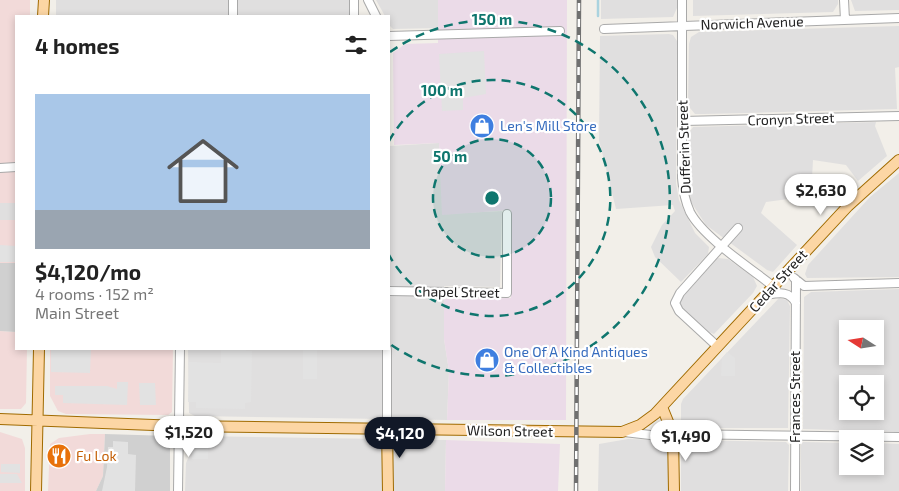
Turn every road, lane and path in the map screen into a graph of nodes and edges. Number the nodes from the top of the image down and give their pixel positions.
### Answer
1 (44, 0) edge
2 (233, 0) edge
3 (354, 0) edge
4 (368, 0) edge
5 (682, 0) edge
6 (844, 0) edge
7 (43, 15) edge
8 (233, 15) edge
9 (354, 15) edge
10 (376, 15) edge
11 (899, 18) edge
12 (844, 20) junction
13 (683, 26) junction
14 (604, 28) dead end
15 (560, 31) dead end
16 (390, 36) edge
17 (899, 116) edge
18 (682, 121) junction
19 (899, 160) edge
20 (15, 167) edge
21 (0, 168) edge
22 (507, 214) dead end
23 (738, 228) dead end
24 (722, 246) junction
25 (787, 270) junction
26 (796, 280) junction
27 (899, 283) edge
28 (773, 286) junction
29 (390, 291) edge
30 (765, 295) junction
31 (796, 303) junction
32 (718, 347) junction
33 (39, 350) edge
34 (180, 350) edge
35 (387, 350) edge
36 (662, 407) junction
37 (0, 419) edge
38 (38, 421) junction
39 (179, 426) junction
40 (387, 428) junction
41 (622, 432) junction
42 (795, 435) junction
43 (899, 437) edge
44 (674, 438) junction
45 (36, 491) edge
46 (178, 491) edge
47 (388, 491) edge
48 (674, 491) edge
49 (795, 491) edge

1 - 7 main road
2 - 8 street
3 - 9 street
4 - 10 street
5 - 13 street, Dufferin Street
6 - 12 street
11 - 12 street, Norwich Avenue
12 - 13 street, Norwich Avenue
13 - 14 street, Norwich Avenue
13 - 18 street, Dufferin Street
15 - 16 street
17 - 18 street, Cronyn Street
18 - 24 street, Dufferin Street
19 - 25 main road, Cedar Street
20 - 21 street
22 - 29 street, Chapel Street
23 - 24 street
24 - 28 street, Dufferin Street
24 - 32 street
25 - 26 street
25 - 28 main road, Cedar Street
26 - 27 street
26 - 31 street, Frances Street
28 - 30 main road, Cedar Street
30 - 31 street
30 - 32 main road, Cedar Street
31 - 42 street, Frances Street
32 - 36 main road, Cedar Street
33 - 38 main road
34 - 39 street
35 - 40 street
36 - 41 main road, Wilson Street
36 - 44 main road
37 - 38 main road, Wilson Street
38 - 39 main road, Wilson Street
38 - 45 main road
39 - 40 main road, Wilson Street
39 - 46 street
40 - 41 main road, Wilson Street
40 - 47 main road
41 - 44 street, Wilson Street
42 - 43 street, Wilson Street
42 - 44 street, Wilson Street
42 - 49 street, Frances Street
44 - 48 main road

